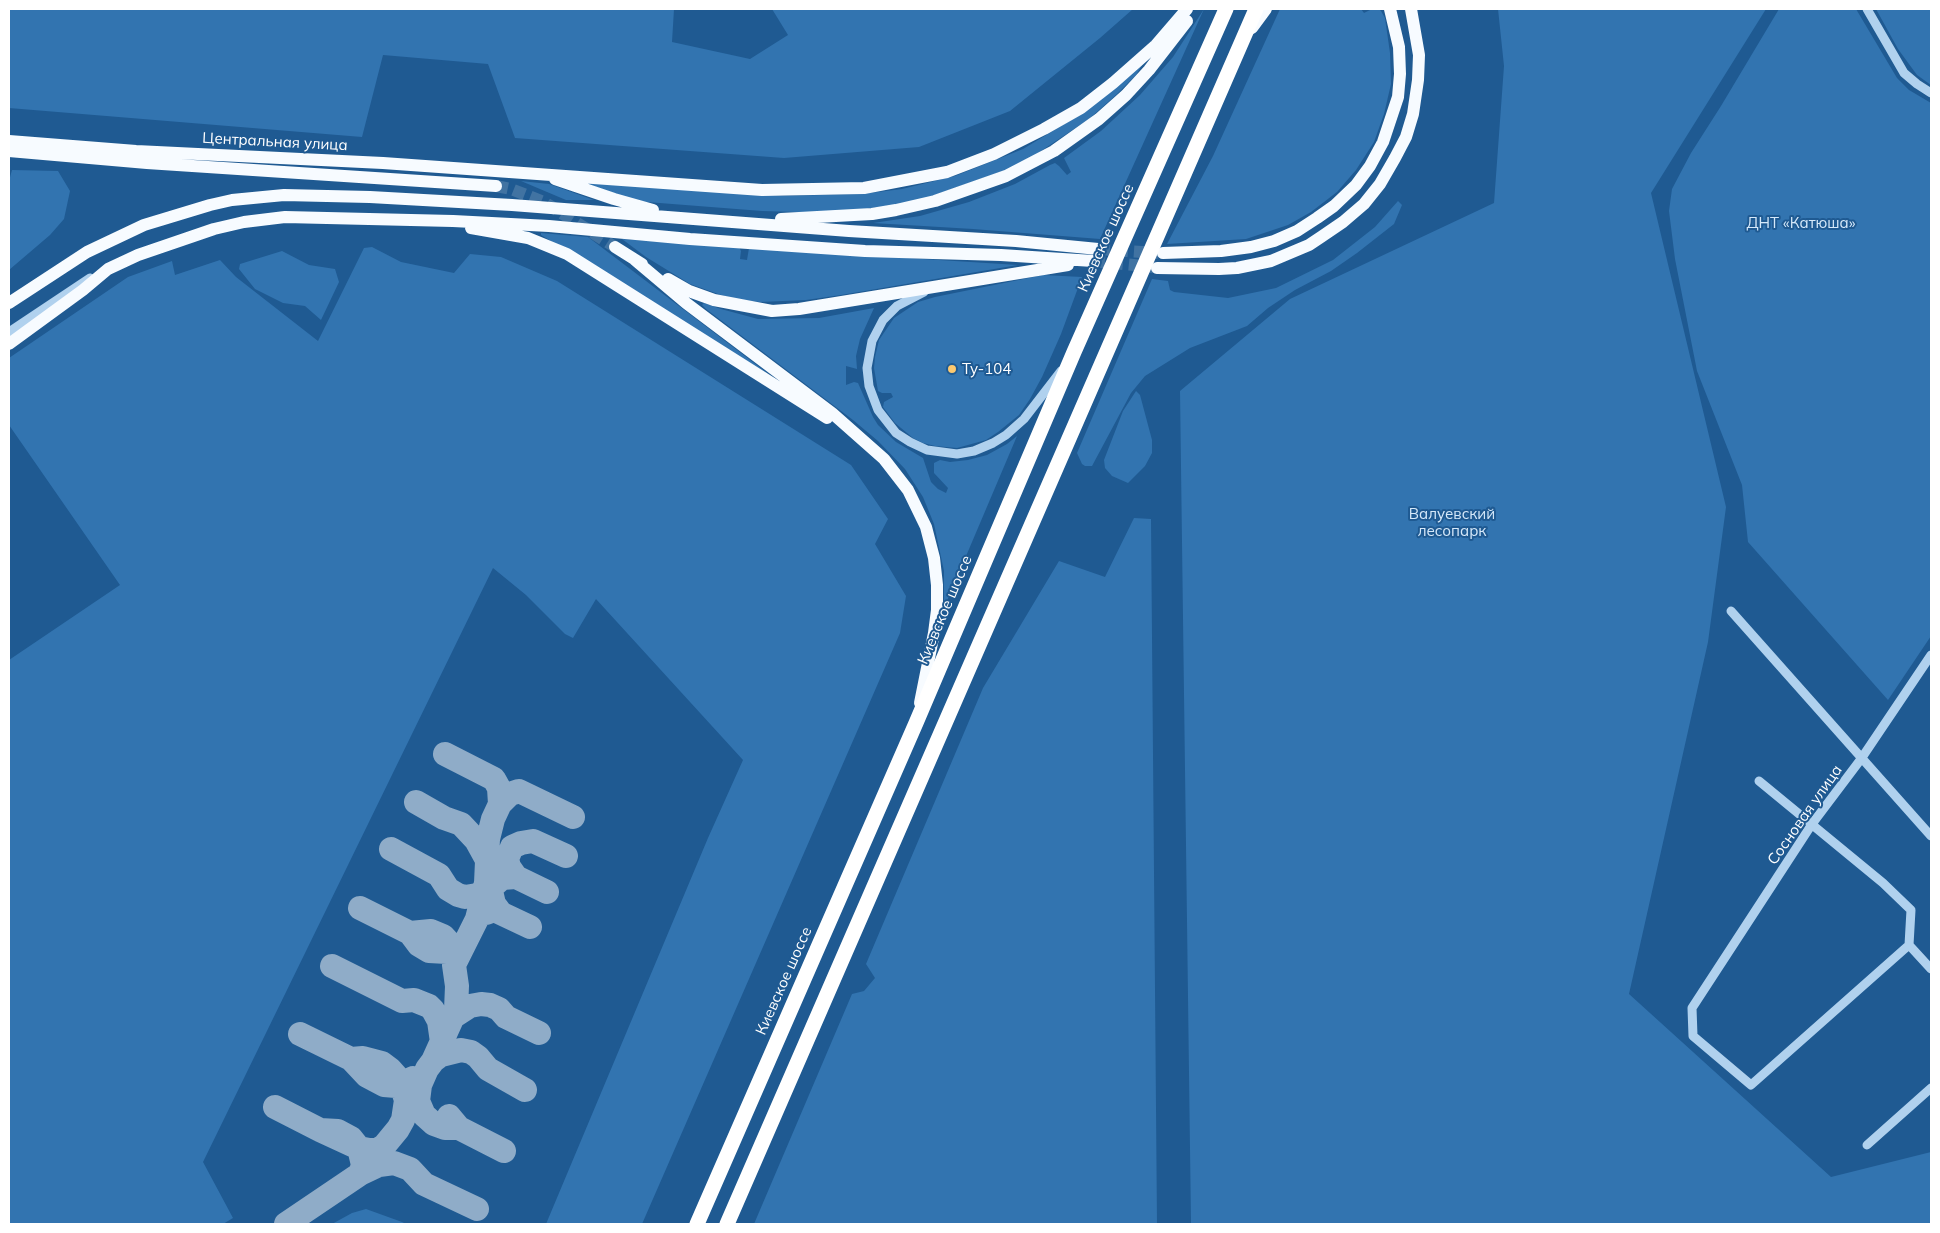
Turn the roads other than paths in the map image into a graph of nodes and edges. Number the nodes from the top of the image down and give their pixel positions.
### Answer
1 (1187, 9) edge
2 (1195, 9) edge
3 (1226, 9) edge
4 (1256, 9) edge
5 (1266, 9) edge
6 (1390, 9) edge
7 (1411, 9) edge
8 (1868, 9) edge
9 (1240, 44) junction
10 (1931, 93) edge
11 (9, 141) edge
12 (9, 151) edge
13 (541, 174) junction
14 (496, 186) tunnel mouth
15 (685, 218) junction
16 (438, 221) junction
17 (743, 223) junction
18 (615, 247) tunnel mouth
19 (1098, 248) tunnel mouth
20 (1163, 253) tunnel mouth
21 (635, 260) junction
22 (1157, 268) tunnel mouth
23 (108, 269) junction
24 (934, 287) junction
25 (9, 303) edge
26 (9, 332) edge
27 (9, 344) edge
28 (1074, 352) junction
29 (871, 446) junction
30 (1731, 611) dead end
31 (1931, 655) edge
32 (916, 723) junction
33 (1861, 759) junction
34 (1759, 781) dead end
35 (1812, 824) junction
36 (1931, 836) edge
37 (1909, 945) junction
38 (1931, 969) edge
39 (1931, 1088) edge
40 (1868, 1145) dead end
41 (696, 1224) edge
42 (727, 1224) edge

1 - 13 main road
2 - 17 main road
3 - 28 highway, Киевское шоссе
4 - 9 highway
5 - 9 main road
6 - 20 main road
7 - 22 main road
8 - 10 street
9 - 42 highway
11 - 13 main road, Центральная улица
12 - 14 main road, Центральная улица
13 - 15 main road
15 - 17 main road
15 - 25 main road
16 - 23 main road
16 - 24 main road
16 - 29 main road
17 - 19 main road
18 - 21 main road
21 - 24 main road
21 - 29 main road
23 - 26 street
23 - 27 main road
24 - 28 street
28 - 32 highway, Киевское шоссе
29 - 32 main road
30 - 33 street
31 - 33 street, Сосновая улица
32 - 41 highway, Киевское шоссе
33 - 35 street, Сосновая улица
33 - 36 street
34 - 35 street
35 - 37 street
35 - 37 street, Сосновая улица
37 - 38 street
39 - 40 street

